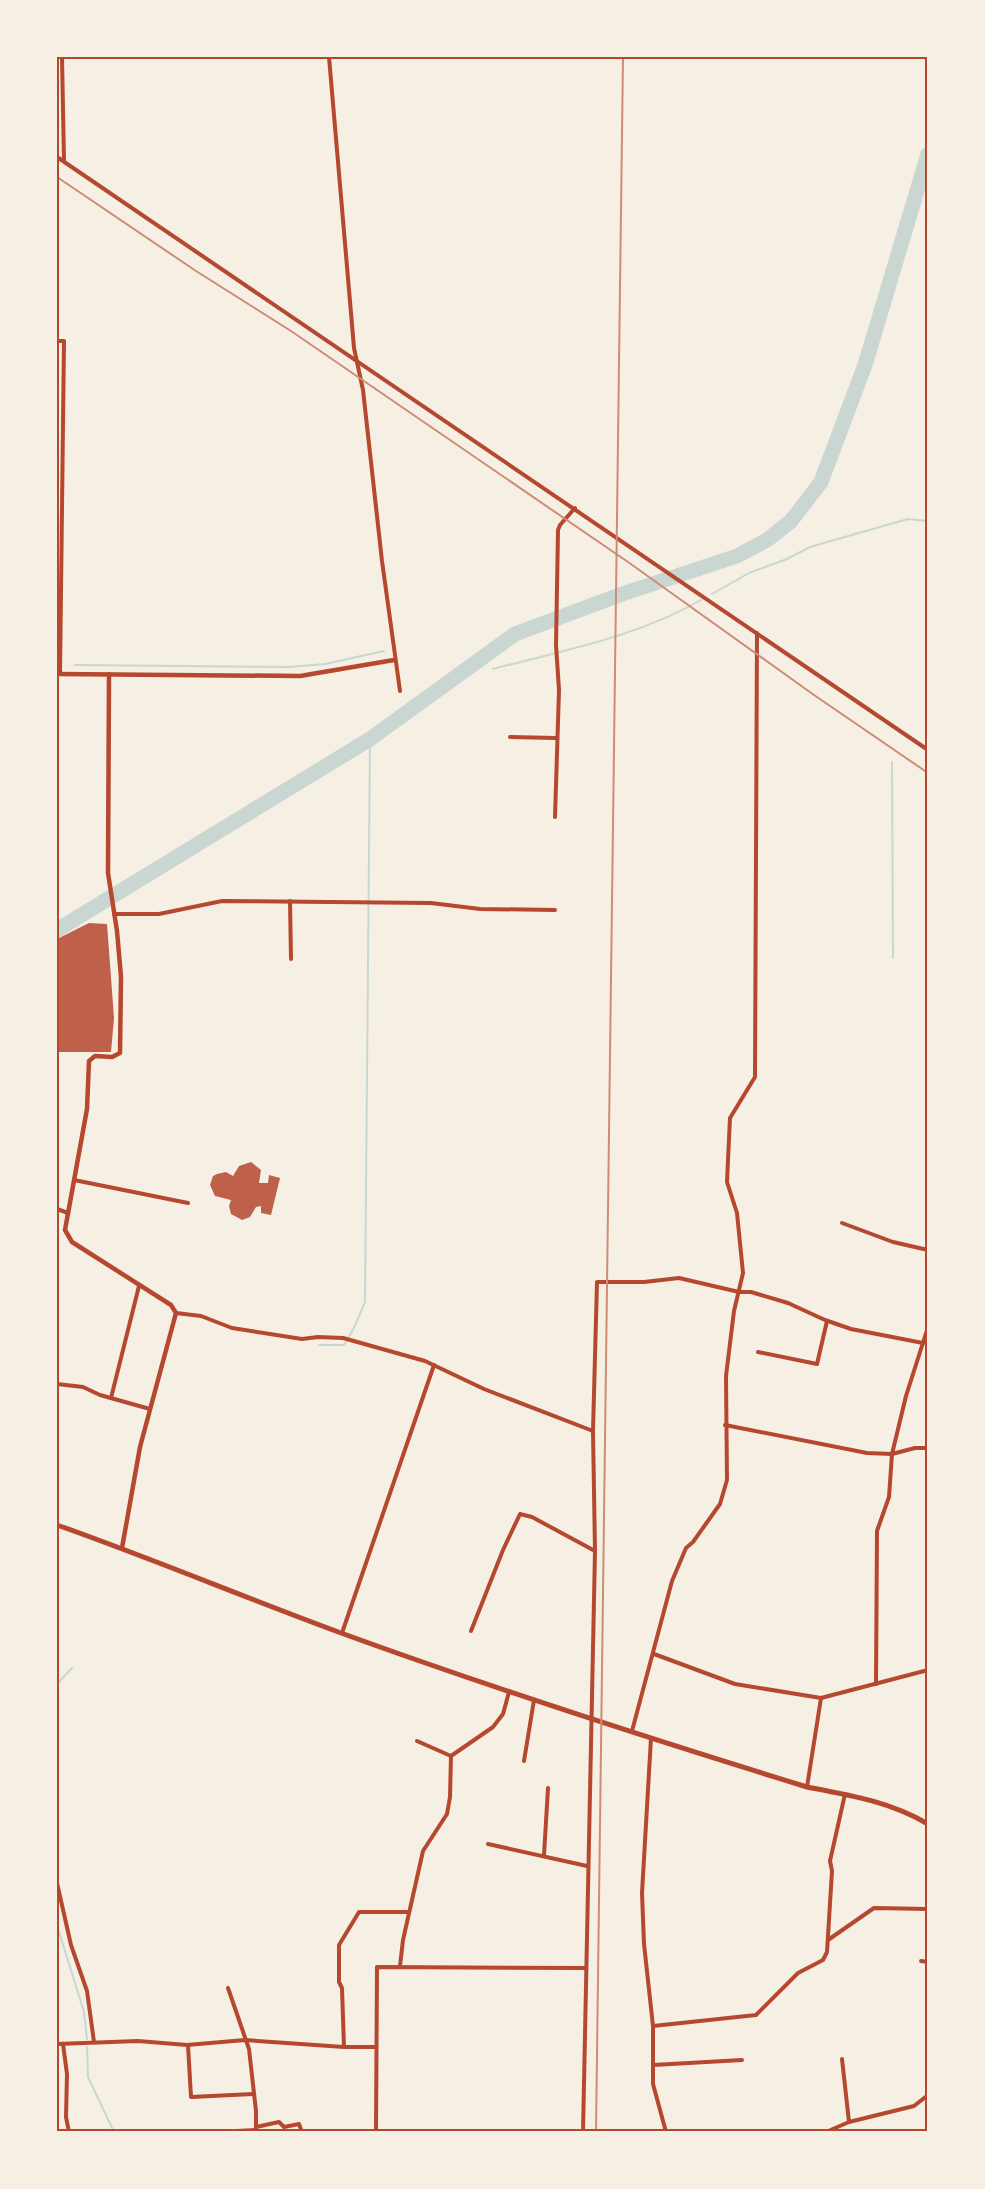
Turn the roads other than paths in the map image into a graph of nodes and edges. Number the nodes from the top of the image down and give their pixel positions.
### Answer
1 (62, 57) edge
2 (329, 57) edge
3 (57, 157) edge
4 (64, 162) junction
5 (57, 341) edge
6 (356, 360) junction
7 (575, 508) junction
8 (757, 633) junction
9 (394, 660) junction
10 (59, 674) edge
11 (109, 674) junction
12 (400, 691) dead end
13 (510, 737) dead end
14 (556, 738) junction
15 (928, 750) edge
16 (555, 817) dead end
17 (290, 901) junction
18 (555, 910) dead end
19 (113, 914) junction
20 (291, 959) dead end
21 (74, 1180) junction
22 (188, 1203) dead end
23 (57, 1209) edge
24 (68, 1213) junction
25 (842, 1223) dead end
26 (928, 1250) edge
27 (139, 1286) junction
28 (739, 1292) junction
29 (176, 1313) junction
30 (827, 1321) junction
31 (928, 1327) edge
32 (923, 1343) junction
33 (758, 1352) dead end
34 (434, 1365) junction
35 (57, 1384) edge
36 (111, 1398) junction
37 (150, 1409) junction
38 (726, 1425) junction
39 (593, 1431) junction
40 (928, 1448) edge
41 (892, 1454) junction
42 (57, 1525) edge
43 (122, 1548) junction
44 (595, 1551) junction
45 (471, 1631) dead end
46 (342, 1633) junction
47 (654, 1654) junction
48 (928, 1670) edge
49 (876, 1684) junction
50 (509, 1692) junction
51 (821, 1698) junction
52 (534, 1700) junction
53 (591, 1718) junction
54 (632, 1731) junction
55 (651, 1738) junction
56 (417, 1741) dead end
57 (450, 1756) junction
58 (524, 1761) dead end
59 (807, 1787) junction
60 (548, 1788) dead end
61 (845, 1794) junction
62 (928, 1824) edge
63 (488, 1844) dead end
64 (544, 1855) junction
65 (587, 1866) junction
66 (57, 1883) edge
67 (928, 1909) edge
68 (409, 1912) junction
69 (827, 1940) junction
70 (921, 1961) dead end
71 (928, 1962) edge
72 (399, 1966) junction
73 (585, 1968) junction
74 (228, 1988) dead end
75 (653, 2026) junction
76 (245, 2040) junction
77 (94, 2042) junction
78 (57, 2044) edge
79 (63, 2044) junction
80 (188, 2045) junction
81 (344, 2047) junction
82 (375, 2047) junction
83 (842, 2059) dead end
84 (742, 2060) dead end
85 (653, 2065) junction
86 (253, 2094) junction
87 (928, 2095) edge
88 (849, 2122) junction
89 (256, 2130) edge
90 (69, 2132) edge
91 (217, 2132) edge
92 (302, 2132) edge
93 (376, 2132) edge
94 (583, 2132) edge
95 (666, 2132) edge
96 (826, 2132) edge

1 - 4 street
2 - 6 street
3 - 4 street
4 - 6 street
5 - 10 street
6 - 7 street
6 - 9 street
7 - 8 street
7 - 14 street
8 - 15 street
8 - 28 street
9 - 11 street
9 - 12 street
10 - 11 street
11 - 19 street
13 - 14 street
14 - 16 street
17 - 18 street
17 - 19 street
17 - 20 street
19 - 21 street
21 - 22 street
21 - 24 street
23 - 24 street
24 - 27 street
25 - 26 street
27 - 29 street
27 - 36 street
28 - 30 street
28 - 38 street
28 - 39 street
29 - 34 street
29 - 37 street
30 - 32 street
30 - 33 street
31 - 32 street
32 - 41 street
34 - 39 street
34 - 46 street
35 - 36 street
36 - 37 street
37 - 43 street
38 - 41 street
38 - 47 street
39 - 44 street
40 - 41 street
41 - 49 street
42 - 43 main road
43 - 46 main road
44 - 45 street
44 - 53 street
46 - 50 main road
47 - 51 street
47 - 54 street
48 - 49 street
49 - 51 street
50 - 52 main road
50 - 57 street
51 - 59 street
52 - 53 main road
52 - 58 street
53 - 54 main road
53 - 65 street
54 - 55 main road
55 - 59 main road
55 - 75 street
56 - 57 street
57 - 68 street
59 - 61 main road
60 - 64 street
61 - 62 main road
61 - 69 street
63 - 64 street
64 - 65 street
65 - 73 street
66 - 77 street
67 - 69 street
68 - 72 street
68 - 81 street
69 - 75 street
70 - 71 street
72 - 73 street
72 - 82 street
73 - 94 street
74 - 76 street
75 - 85 street
76 - 80 street
76 - 81 street
76 - 86 street
77 - 79 street
77 - 80 street
78 - 79 street
79 - 90 street
80 - 86 street
81 - 82 street
82 - 93 street
83 - 88 street
84 - 85 street
85 - 95 street
86 - 89 street
87 - 88 street
88 - 96 street
89 - 91 street
89 - 92 street

